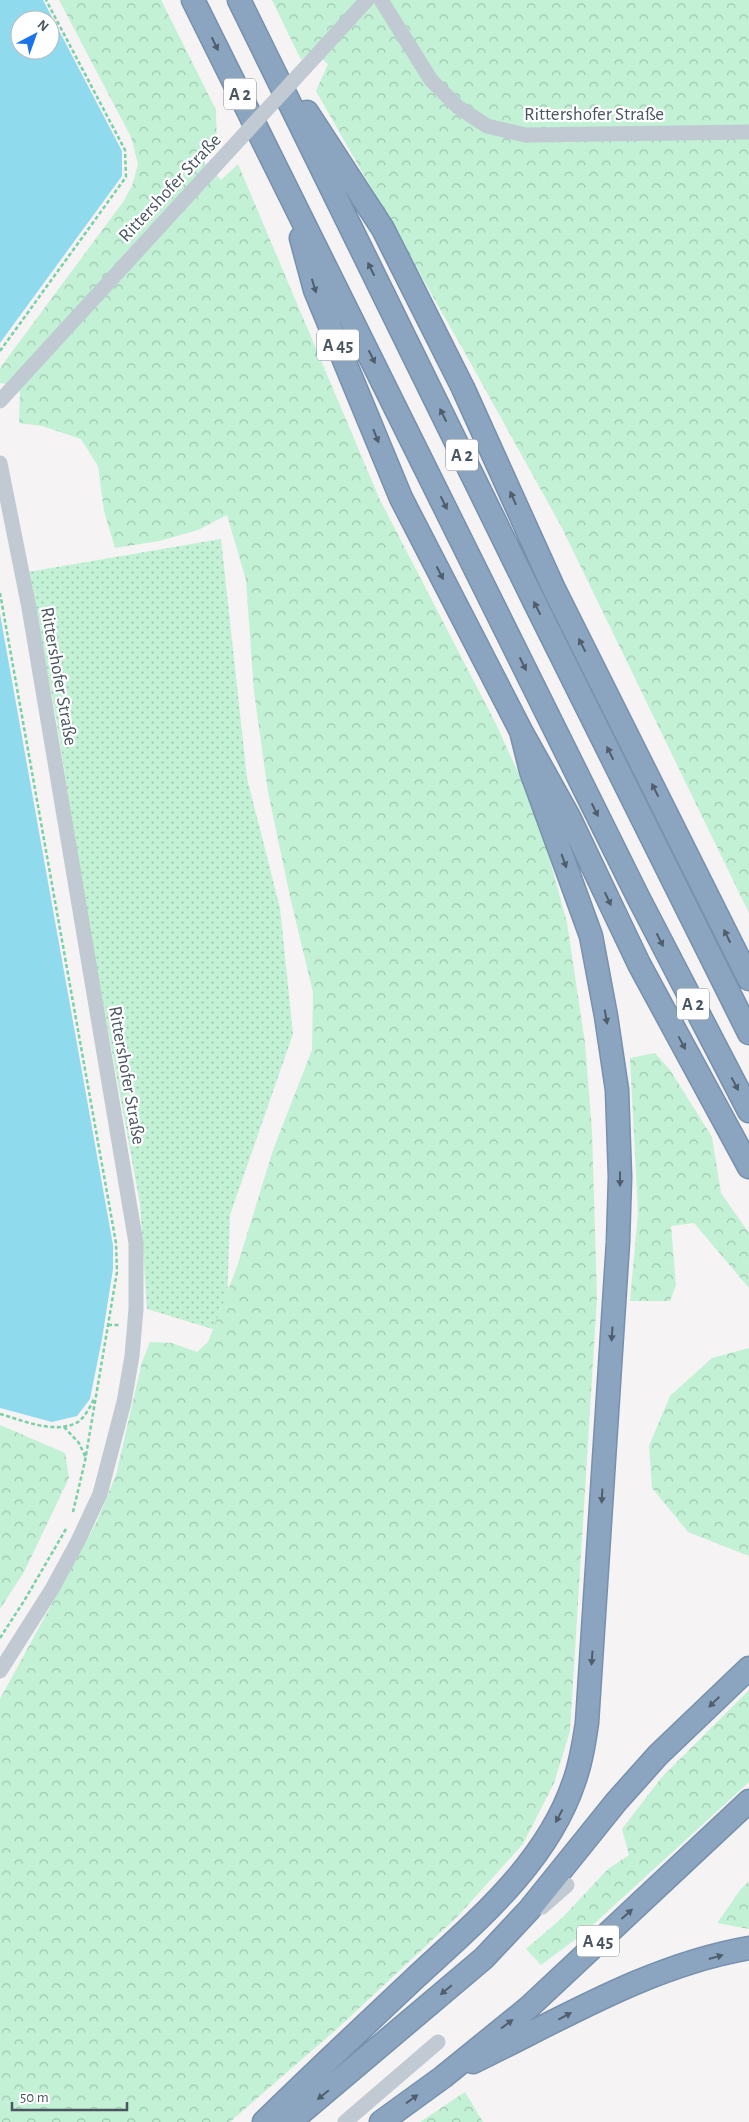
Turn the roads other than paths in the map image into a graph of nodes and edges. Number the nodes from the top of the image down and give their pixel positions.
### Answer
1 (193, 0) edge
2 (239, 0) edge
3 (368, 0) edge
4 (381, 0) edge
5 (256, 34) junction
6 (749, 132) edge
7 (287, 188) junction
8 (0, 401) edge
9 (0, 463) edge
10 (521, 732) junction
11 (749, 980) edge
12 (749, 1032) edge
13 (749, 1111) edge
14 (749, 1167) edge
15 (749, 1668) edge
16 (0, 1671) edge
17 (749, 1801) edge
18 (567, 1885) dead end
19 (749, 1948) edge
20 (484, 1958) junction
21 (438, 2042) dead end
22 (443, 2077) junction
23 (264, 2122) edge
24 (290, 2122) edge
25 (344, 2122) edge
26 (381, 2122) edge

1 -> 7 highway, A 2
2 - 5 highway, A 2
3 - 8 street, Rittershofer Straße, bridge
4 - 6 street, Rittershofer Straße
11 -> 5 highway
12 -> 5 highway, A 2
7 -> 10 highway, A 45
7 -> 13 highway, A 2
9 - 16 street, Rittershofer Straße
10 -> 14 highway
10 -> 23 highway
15 -> 20 highway
22 -> 17 highway, A 45
18 - 20 street
22 -> 19 highway
20 -> 24 highway
21 - 25 street
26 -> 22 highway, A 45

